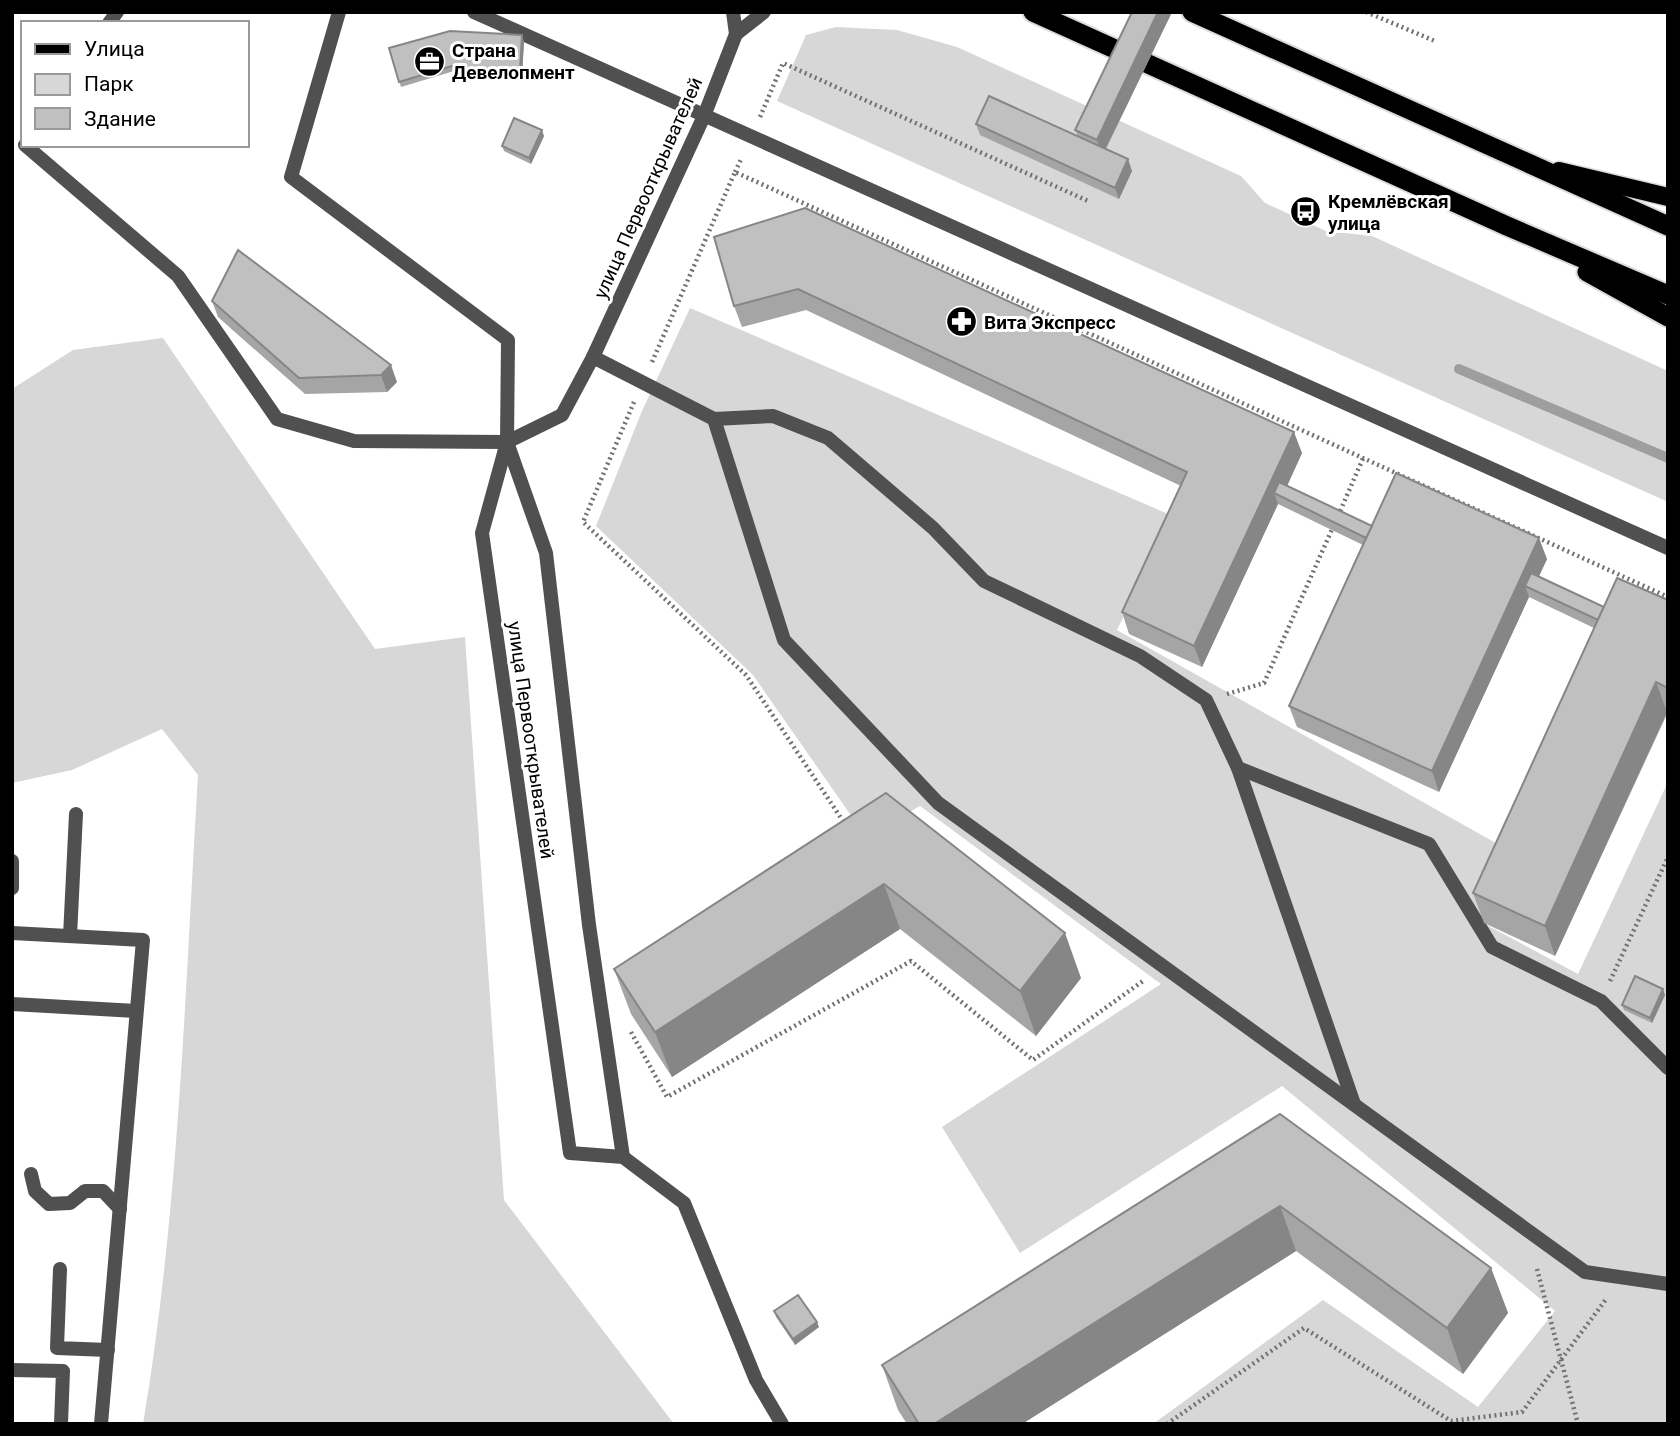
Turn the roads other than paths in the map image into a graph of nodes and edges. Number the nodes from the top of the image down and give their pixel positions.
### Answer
1 (339, 12) edge
2 (474, 12) edge
3 (733, 12) edge
4 (764, 12) edge
5 (1033, 12) edge
6 (1192, 12) edge
7 (736, 34) junction
8 (704, 117) junction
9 (28, 147) edge
10 (1532, 166) junction
11 (1668, 197) edge
12 (1507, 226) junction
13 (1668, 226) edge
14 (1668, 295) edge
15 (1668, 317) edge
16 (593, 357) junction
17 (714, 419) junction
18 (507, 442) junction
19 (1668, 548) edge
20 (1238, 768) junction
21 (76, 814) dead end
22 (12, 861) edge
23 (12, 888) edge
24 (12, 933) edge
25 (70, 936) junction
26 (12, 1004) edge
27 (136, 1011) junction
28 (1668, 1068) edge
29 (1354, 1105) junction
30 (623, 1157) junction
31 (31, 1174) dead end
32 (120, 1209) junction
33 (60, 1269) dead end
34 (1668, 1284) edge
35 (108, 1350) junction
36 (12, 1370) edge
37 (61, 1424) edge
38 (101, 1424) edge
39 (782, 1424) edge

1 - 18 street
2 - 8 street
3 - 7 street
4 - 7 street
5 - 12 highway
6 - 10 highway
7 - 8 street, улица Первооткрывателей
8 - 16 street, улица Первооткрывателей
8 - 19 street
9 - 18 street
10 - 11 main road
10 - 13 highway
12 - 14 highway
12 - 15 highway
16 - 17 street
16 - 18 street, улица Первооткрывателей
17 - 20 street
17 - 29 street
18 - 30 street
18 - 30 street, улица Первооткрывателей
20 - 28 street
20 - 29 street
21 - 25 street
22 - 23 street
24 - 25 street
25 - 27 street
26 - 27 street
27 - 32 street
29 - 34 street
30 - 39 street
31 - 32 street
32 - 35 street
33 - 35 street
35 - 38 street
36 - 37 street

